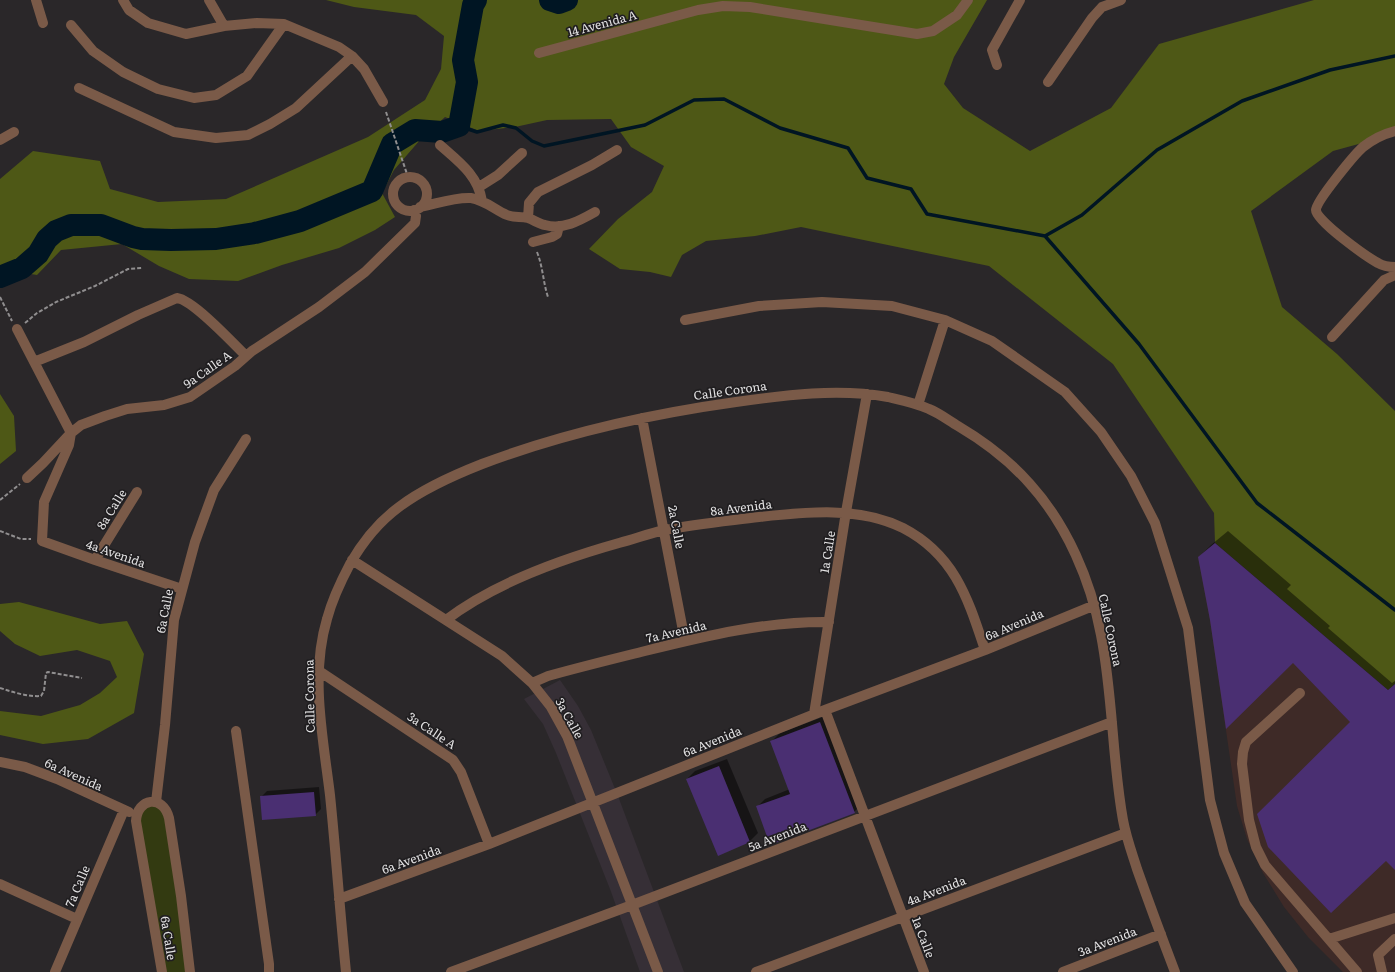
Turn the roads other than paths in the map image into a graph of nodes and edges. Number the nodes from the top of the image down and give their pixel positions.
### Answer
1 (36, 0) edge
2 (123, 0) edge
3 (209, 0) edge
4 (968, 0) edge
5 (1020, 0) edge
6 (1122, 0) edge
7 (43, 23) dead end
8 (284, 24) junction
9 (71, 25) dead end
10 (224, 26) junction
11 (539, 54) dead end
12 (352, 56) junction
13 (997, 65) dead end
14 (1048, 82) dead end
15 (79, 88) dead end
16 (383, 102) road end
17 (1395, 131) edge
18 (14, 132) dead end
19 (0, 140) edge
20 (440, 145) dead end
21 (617, 150) dead end
22 (522, 153) dead end
23 (479, 187) junction
24 (482, 200) junction
25 (417, 209) junction
26 (595, 212) dead end
27 (528, 218) junction
28 (559, 226) junction
29 (533, 242) road end
30 (1395, 267) edge
31 (1395, 275) edge
32 (685, 320) dead end
33 (945, 320) junction
34 (17, 330) road end
35 (1332, 337) dead end
36 (246, 356) junction
37 (34, 362) junction
38 (867, 394) junction
39 (918, 405) junction
40 (642, 418) junction
41 (71, 433) junction
42 (246, 439) dead end
43 (27, 478) road end
44 (137, 492) dead end
45 (846, 512) junction
46 (665, 530) junction
47 (95, 560) junction
48 (352, 560) junction
49 (182, 589) junction
50 (1094, 605) junction
51 (446, 620) junction
52 (829, 622) junction
53 (686, 641) junction
54 (986, 650) junction
55 (319, 671) junction
56 (532, 684) junction
57 (1300, 693) dead end
58 (824, 710) junction
59 (814, 714) junction
60 (1112, 722) junction
61 (236, 731) dead end
62 (0, 762) edge
63 (156, 802) junction
64 (593, 803) junction
65 (124, 810) junction
66 (137, 814) junction
67 (864, 817) junction
68 (1126, 833) junction
69 (489, 844) junction
70 (0, 884) edge
71 (339, 899) junction
72 (632, 905) junction
73 (902, 917) junction
74 (1395, 918) edge
75 (77, 919) junction
76 (1161, 934) junction
77 (1329, 939) junction
78 (1395, 939) edge
79 (55, 972) edge
80 (162, 972) edge
81 (190, 972) edge
82 (269, 972) edge
83 (346, 972) edge
84 (451, 972) edge
85 (658, 972) edge
86 (756, 972) edge
87 (924, 972) edge
88 (1063, 972) edge
89 (1175, 972) edge
90 (1293, 972) edge
91 (1357, 972) edge
92 (1382, 972) edge

1 - 7 street
2 - 10 street
3 - 10 street
4 - 11 street, 14 Avenida A
5 - 13 street
6 - 14 street
8 - 9 street
8 - 10 street
8 - 12 street
12 - 15 street
12 - 16 street
17 - 30 street
18 - 19 street
20 - 23 street
21 - 27 street
22 - 23 street
23 - 24 street
24 - 25 street
24 - 27 street
25 - 25 street
25 - 36 street, 9a Calle A
26 - 28 street
27 - 28 street
28 - 29 street
31 - 35 street
32 - 33 street
33 - 39 street
33 - 90 street
34 - 37 street
36 - 37 street
36 - 41 street, 9a Calle A
37 - 41 street
38 - 39 street, Calle Corona
38 - 40 street, Calle Corona
38 - 45 street, 1a Calle
39 - 50 street, Calle Corona
40 - 46 street, 2a Calle
40 - 48 street, Calle Corona
41 - 43 street, 9a Calle A
41 - 47 street, 4a Avenida
42 - 49 street, 6a Calle
44 - 47 street, 8a Calle
45 - 46 street, 8a Avenida
45 - 52 street, 1a Calle
45 - 54 street, 8a Avenida
46 - 51 street, 8a Avenida
46 - 53 street, 2a Calle
47 - 49 street, 4a Avenida
48 - 51 street, 3a Calle
48 - 55 street, Calle Corona
49 - 63 street, 6a Calle
50 - 54 street, 6a Avenida
50 - 60 street, Calle Corona
51 - 56 street, 3a Calle
52 - 53 street, 7a Avenida
52 - 59 street, 1a Calle
53 - 56 street, 7a Avenida
54 - 58 street, 6a Avenida
55 - 69 street, 3a Calle A
55 - 71 street, Calle Corona
56 - 64 street, 3a Calle
57 - 77 street
58 - 59 street, 6a Avenida
58 - 67 street, 1a Calle
59 - 64 street, 6a Avenida
60 - 67 street, 5a Avenida
60 - 68 street, Calle Corona
61 - 82 street
62 - 65 street, 6a Avenida
63 - 66 street
63 - 81 street, 6a Calle
64 - 69 street, 6a Avenida
64 - 72 street, 3a Calle
65 - 66 street, 6a Avenida
65 - 75 street, 7a Calle
66 - 80 street, 6a Calle
67 - 72 street, 5a Avenida
67 - 73 street, 1a Calle
68 - 73 street, 4a Avenida
68 - 76 street, Calle Corona
69 - 71 street, 6a Avenida
70 - 75 street
71 - 83 street, Calle Corona
72 - 84 street, 5a Avenida
72 - 85 street, 3a Calle
73 - 86 street, 4a Avenida
73 - 87 street, 1a Calle
74 - 77 street
75 - 79 street, 7a Calle
76 - 88 street, 3a Avenida
76 - 89 street, Calle Corona
77 - 91 street
78 - 92 street

